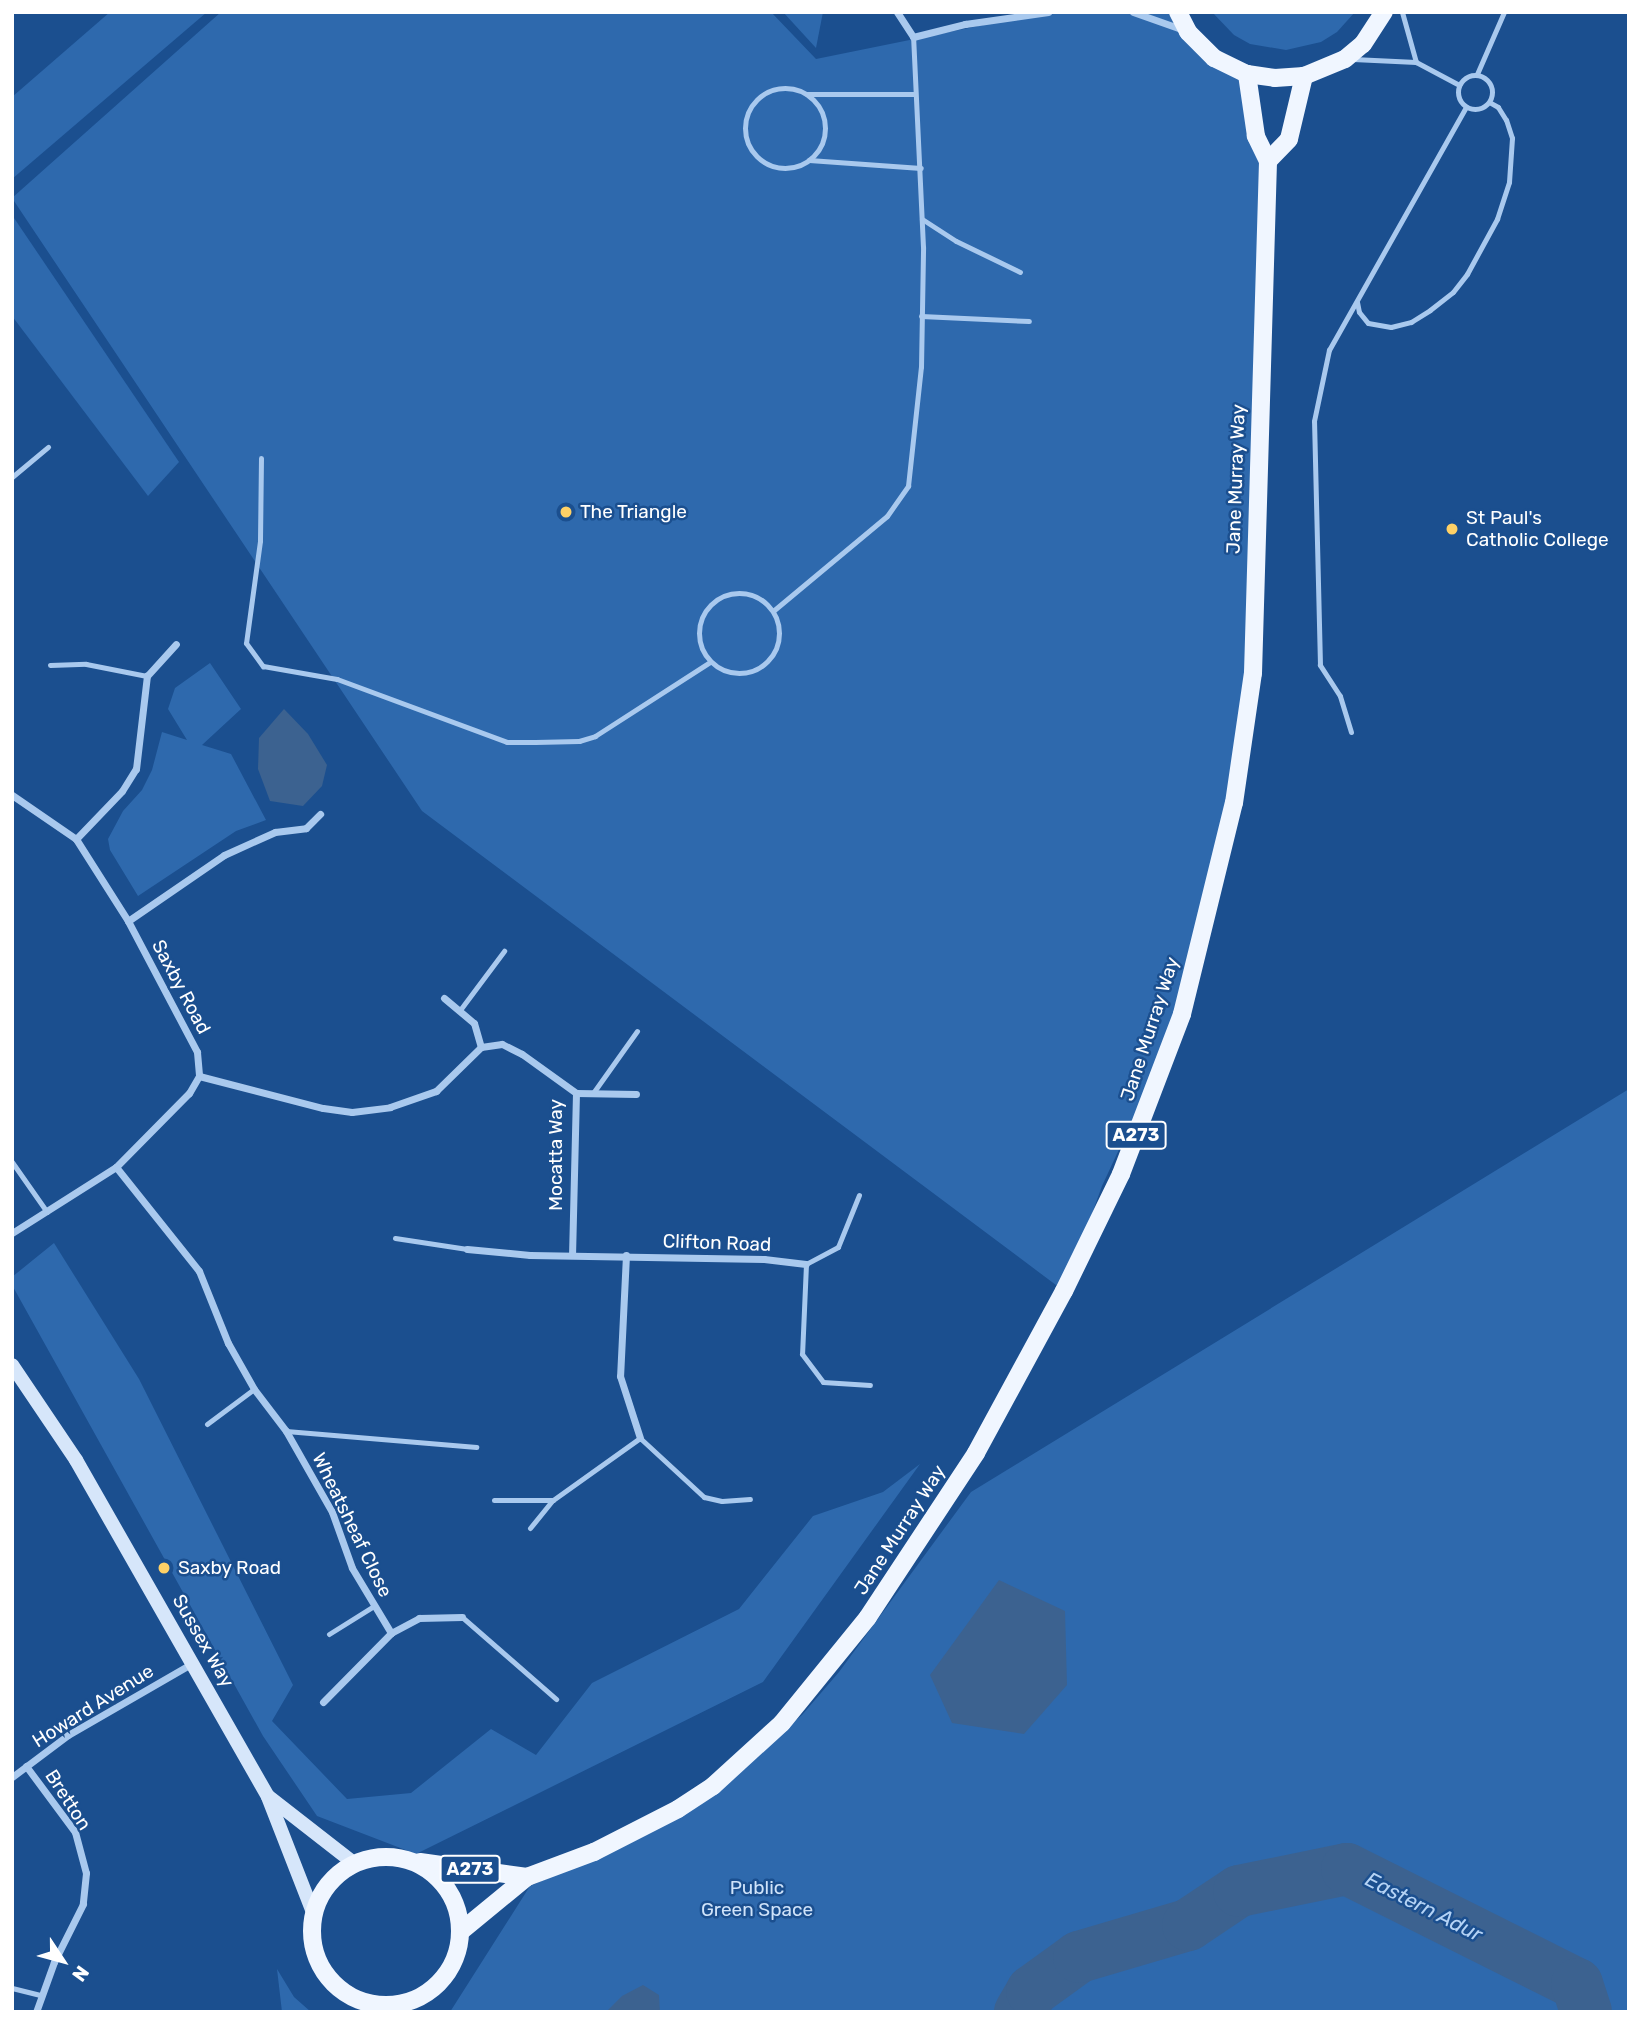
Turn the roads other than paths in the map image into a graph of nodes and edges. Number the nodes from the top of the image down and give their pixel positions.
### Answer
1 (897, 12) edge
2 (1048, 12) edge
3 (1133, 12) edge
4 (1178, 12) edge
5 (1384, 12) edge
6 (1402, 12) edge
7 (1504, 12) edge
8 (1188, 32) junction
9 (913, 37) junction
10 (1345, 59) junction
11 (1416, 62) junction
12 (1247, 74) junction
13 (1477, 74) junction
14 (1304, 76) junction
15 (1459, 85) junction
16 (807, 94) junction
17 (915, 94) junction
18 (1489, 103) junction
19 (1466, 107) junction
20 (809, 160) junction
21 (1268, 161) junction
22 (921, 168) junction
23 (922, 219) junction
24 (1020, 272) dead end
25 (1357, 302) junction
26 (921, 316) junction
27 (1029, 321) dead end
28 (48, 447) dead end
29 (261, 458) dead end
30 (12, 477) edge
31 (773, 611) junction
32 (176, 644) dead end
33 (710, 662) junction
34 (50, 665) dead end
35 (147, 676) junction
36 (1351, 733) dead end
37 (12, 795) edge
38 (320, 814) dead end
39 (76, 839) junction
40 (128, 921) junction
41 (504, 951) dead end
42 (444, 998) dead end
43 (460, 1010) junction
44 (637, 1031) dead end
45 (481, 1047) junction
46 (199, 1076) junction
47 (576, 1093) junction
48 (593, 1093) junction
49 (636, 1094) dead end
50 (12, 1162) edge
51 (116, 1167) junction
52 (859, 1195) dead end
53 (47, 1212) junction
54 (12, 1233) edge
55 (395, 1238) dead end
56 (467, 1250) joint
57 (572, 1254) junction
58 (626, 1255) junction
59 (806, 1264) junction
60 (12, 1365) edge
61 (870, 1385) dead end
62 (254, 1389) junction
63 (207, 1424) dead end
64 (286, 1431) junction
65 (640, 1438) junction
66 (476, 1447) dead end
67 (750, 1499) dead end
68 (494, 1500) dead end
69 (553, 1500) junction
70 (530, 1528) dead end
71 (374, 1606) junction
72 (462, 1617) joint
73 (391, 1633) junction
74 (329, 1634) dead end
75 (191, 1664) junction
76 (556, 1699) dead end
77 (323, 1702) dead end
78 (26, 1766) junction
79 (12, 1777) edge
80 (268, 1797) junction
81 (413, 1861) junction
82 (355, 1864) junction
83 (527, 1877) junction
84 (313, 1915) junction
85 (460, 1932) junction
86 (12, 1988) edge
87 (432, 1989) junction
88 (40, 1995) junction
89 (352, 2004) edge
90 (38, 2011) edge
91 (418, 2012) edge

1 - 9 street
2 - 9 street
3 - 8 street
4 - 8 main road
5 - 10 main road
6 - 11 lane
7 - 13 lane
8 - 12 main road
9 - 17 lane
10 - 11 lane
10 - 14 main road
11 - 15 lane
12 - 14 main road
12 - 21 main road, Jane Murray Way / A273
13 - 15 lane
13 - 18 lane
14 - 21 main road
15 - 19 lane
16 - 17 lane
16 - 20 lane
16 - 20 lane
17 - 22 lane
18 - 19 lane
18 - 25 lane
19 - 25 lane
20 - 22 lane
21 - 83 main road, Jane Murray Way / A273
22 - 23 lane
23 - 24 lane
23 - 26 lane
25 - 36 lane
26 - 27 lane
26 - 31 lane
28 - 30 lane
29 - 33 lane
31 - 33 lane
31 - 33 lane
32 - 35 street
34 - 35 lane
35 - 39 street
37 - 39 street, Saxby Road
38 - 40 street
39 - 40 street, Saxby Road
40 - 46 street, Saxby Road
41 - 43 lane
42 - 43 street
43 - 45 street
44 - 48 lane
45 - 46 street
45 - 47 street, Mocatta Way
46 - 51 street
47 - 48 street
47 - 57 street, Mocatta Way
48 - 49 street
50 - 53 lane
51 - 53 street
51 - 62 street, Wheatsheaf Close
52 - 59 lane
53 - 54 street
55 - 56 lane
56 - 57 street, Clifton Road
57 - 58 street, Clifton Road
58 - 59 street, Clifton Road
58 - 65 street
59 - 61 lane
60 - 75 street, Sussex Way
62 - 63 lane
62 - 64 street, Wheatsheaf Close
64 - 66 lane, Wheatsheaf Close
64 - 71 street, Wheatsheaf Close
65 - 67 lane
65 - 69 lane
68 - 69 lane
69 - 70 lane
71 - 73 street, Wheatsheaf Close
71 - 74 lane
72 - 73 street
72 - 76 lane
73 - 77 street
75 - 78 street, Howard Avenue
75 - 80 street, Sussex Way
78 - 79 street, Howard Avenue
78 - 88 street, Bretton
80 - 82 street, Sussex Way
80 - 84 street, Sussex Way
81 - 82 main road
81 - 83 main road, Jane Murray Way / A273
81 - 85 main road
82 - 84 main road
83 - 85 main road, Jane Murray Way / A273
84 - 89 main road
85 - 87 main road
86 - 88 lane
87 - 89 main road
87 - 91 main road
88 - 90 street, Bretton

